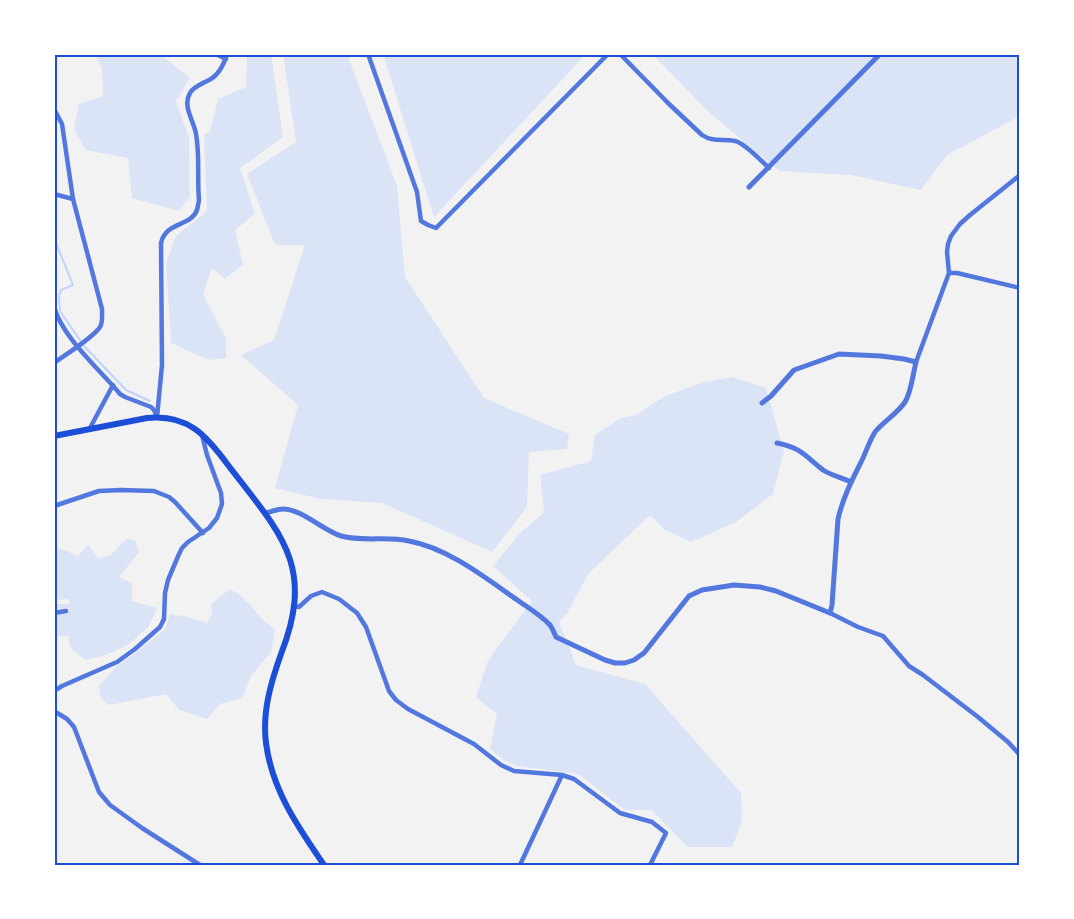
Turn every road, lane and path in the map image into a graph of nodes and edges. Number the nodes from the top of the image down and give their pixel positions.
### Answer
1 (216, 54) edge
2 (368, 54) edge
3 (608, 54) edge
4 (620, 54) edge
5 (880, 54) edge
6 (227, 57) edge
7 (54, 110) edge
8 (769, 168) junction
9 (1020, 175) edge
10 (749, 187) dead end
11 (54, 194) edge
12 (73, 199) junction
13 (949, 273) junction
14 (1020, 288) edge
15 (54, 307) edge
16 (77, 346) junction
17 (916, 362) junction
18 (54, 363) edge
19 (113, 385) junction
20 (762, 403) dead end
21 (157, 417) junction
22 (90, 428) junction
23 (202, 433) junction
24 (54, 436) edge
25 (777, 443) dead end
26 (850, 482) junction
27 (54, 505) edge
28 (265, 513) junction
29 (203, 533) junction
30 (294, 606) junction
31 (66, 611) dead end
32 (54, 613) edge
33 (830, 613) junction
34 (54, 692) edge
35 (54, 711) edge
36 (1020, 756) edge
37 (562, 775) junction
38 (200, 865) edge
39 (324, 865) edge
40 (520, 865) edge
41 (650, 865) edge

1 - 6 street
2 - 3 street
4 - 8 street
5 - 8 street
6 - 21 street
7 - 12 street
8 - 10 street
9 - 13 street
11 - 12 street
12 - 16 street
13 - 14 street
13 - 17 street
15 - 16 street
16 - 18 street
16 - 19 street
17 - 20 street
17 - 26 street
19 - 21 street
19 - 22 street
21 - 22 main road
21 - 23 main road
22 - 24 main road
23 - 28 main road
23 - 29 street
25 - 26 street
26 - 33 street
27 - 29 street
28 - 30 main road
28 - 33 street
29 - 34 street
30 - 37 street
30 - 39 main road
31 - 32 street
33 - 36 street
35 - 38 street
37 - 40 street
37 - 41 street

